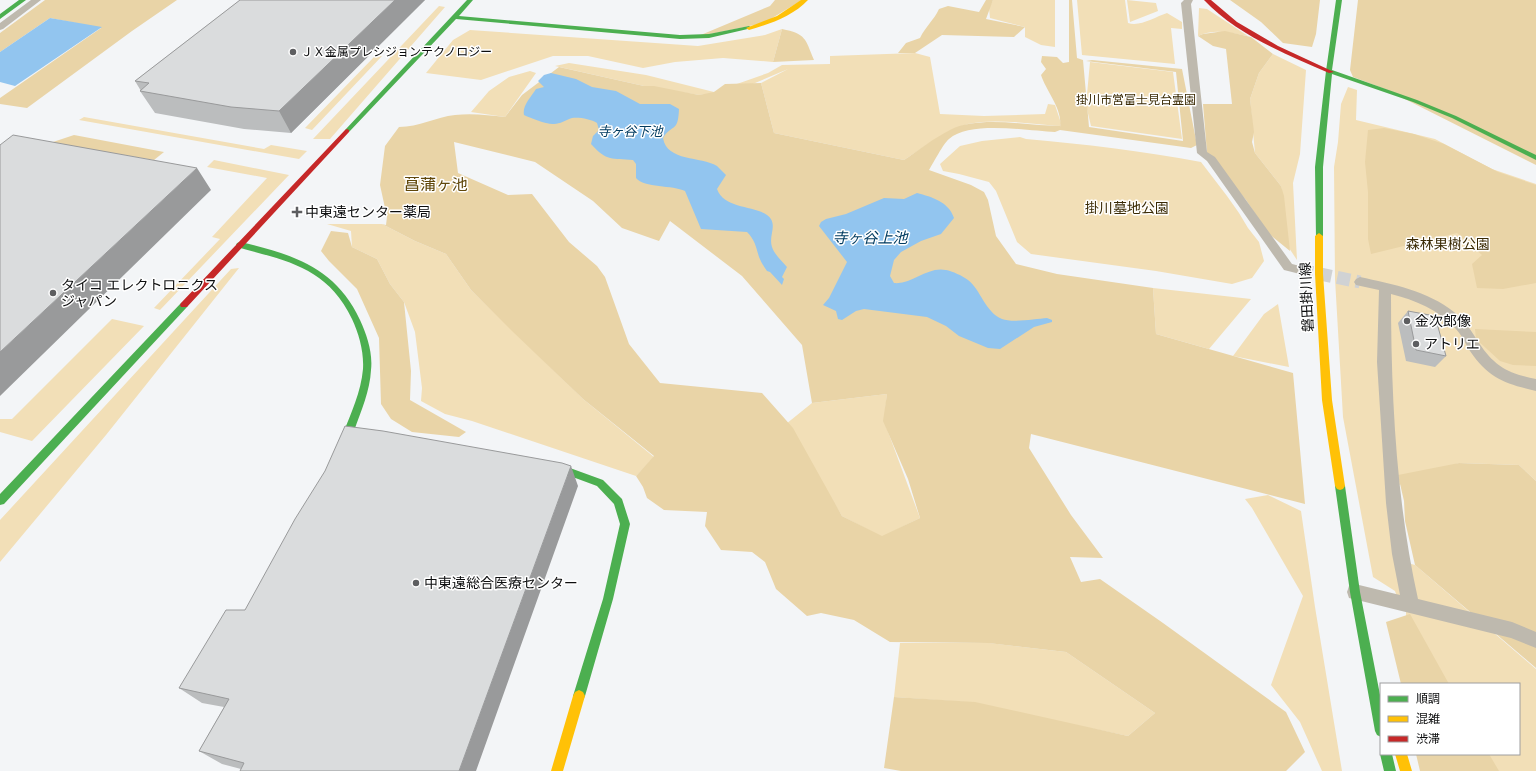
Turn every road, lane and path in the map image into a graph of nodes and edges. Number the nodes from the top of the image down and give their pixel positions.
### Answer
1 (23, 0) edge
2 (37, 0) edge
3 (470, 0) edge
4 (805, 0) edge
5 (1189, 0) edge
6 (1207, 0) edge
7 (1339, 0) edge
8 (0, 17) edge
9 (454, 17) junction
10 (0, 27) edge
11 (1329, 71) junction
12 (1536, 158) edge
13 (240, 245) junction
14 (1300, 270) tunnel mouth
15 (1360, 282) tunnel mouth
16 (1385, 287) junction
17 (1536, 385) edge
18 (372, 438) edge
19 (540, 466) edge
20 (0, 501) edge
21 (1354, 592) junction
22 (1411, 606) junction
23 (1536, 640) edge
24 (1382, 683) edge
25 (1380, 726) edge
26 (1386, 755) edge
27 (1401, 755) edge
28 (557, 771) edge
29 (1390, 771) edge
30 (1406, 771) edge

1 - 8 main road
2 - 10 street
3 - 9 main road
4 - 9 main road
5 - 14 street
6 - 11 main road
7 - 11 main road, 磐田掛川線
9 - 13 main road
11 - 12 main road
11 - 21 main road, 磐田掛川線
13 - 18 main road
13 - 20 main road
15 - 16 street
16 - 17 street
16 - 22 street
19 - 28 main road
21 - 22 street
21 - 24 main road, 磐田掛川線
21 - 25 main road, 磐田掛川線
22 - 23 street
26 - 29 main road
27 - 30 main road

